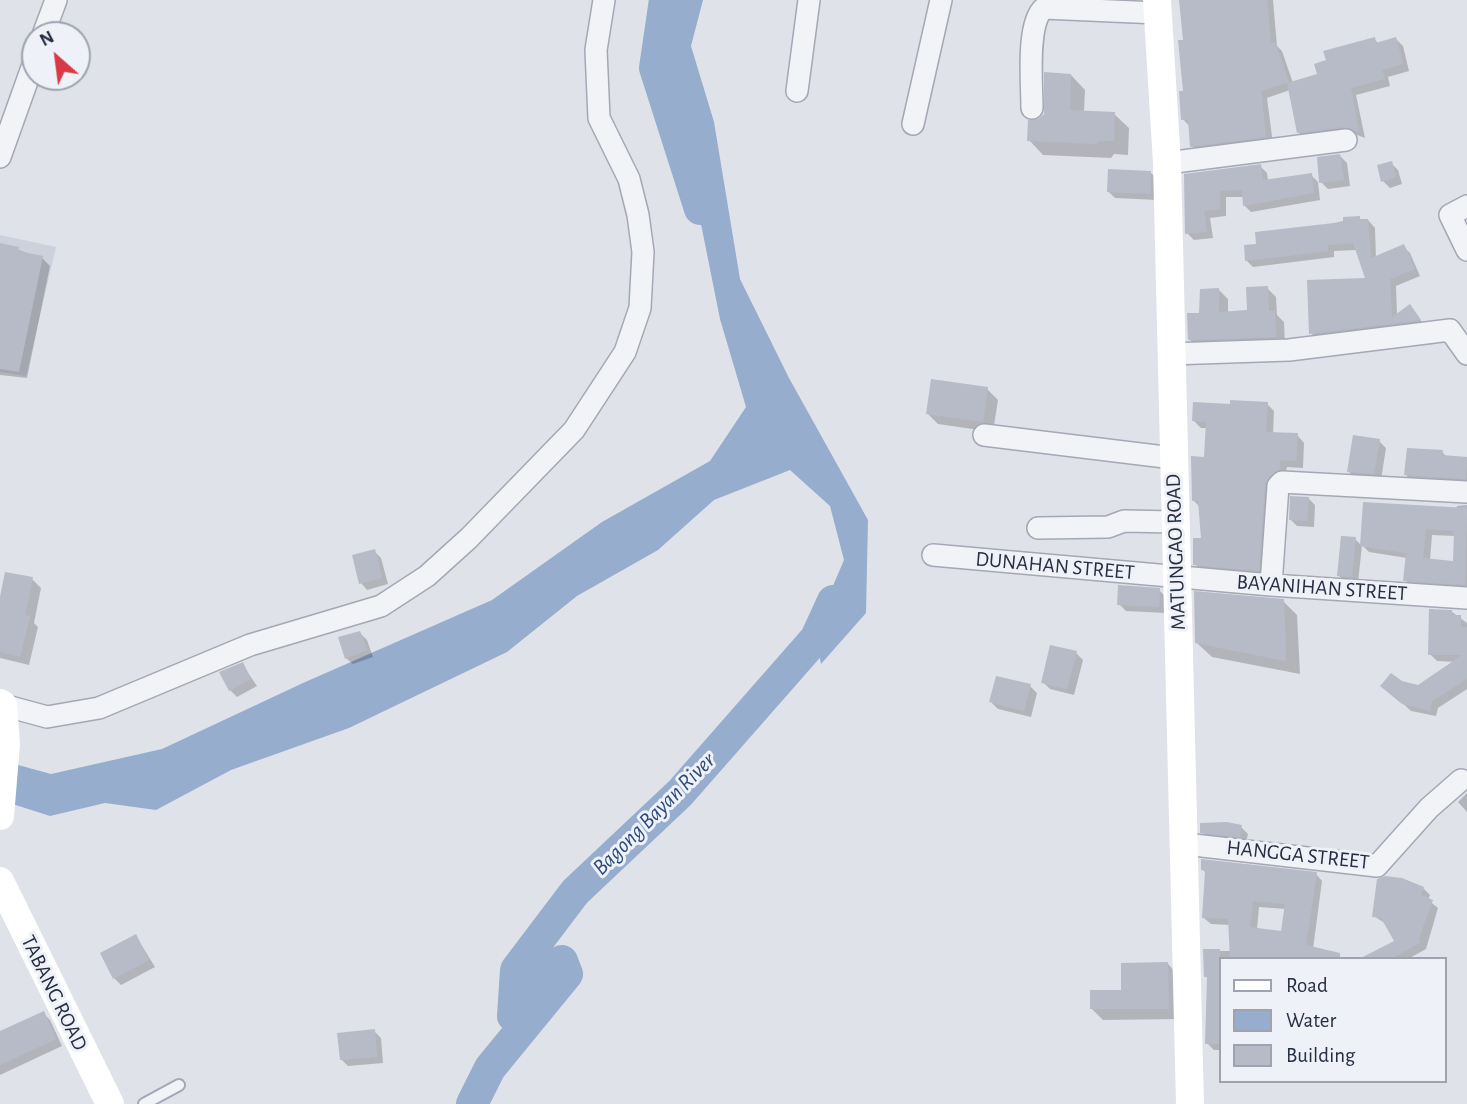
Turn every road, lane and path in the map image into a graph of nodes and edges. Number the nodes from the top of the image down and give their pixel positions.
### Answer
1 (56, 0) edge
2 (604, 0) edge
3 (810, 0) edge
4 (940, 0) edge
5 (1157, 6) edge
6 (48, 21) edge
7 (24, 91) edge
8 (797, 91) dead end
9 (1032, 108) dead end
10 (913, 124) dead end
11 (1346, 140) dead end
12 (0, 157) edge
13 (1167, 163) junction
14 (1467, 206) edge
15 (1467, 250) edge
16 (1170, 354) junction
17 (1467, 354) edge
18 (984, 435) dead end
19 (1173, 458) junction
20 (1467, 492) edge
21 (1175, 522) junction
22 (1038, 528) dead end
23 (933, 555) dead end
24 (1177, 578) junction
25 (1271, 586) junction
26 (1467, 598) edge
27 (2, 704) edge
28 (1461, 780) dead end
29 (1, 798) edge
30 (0, 816) edge
31 (1185, 844) junction
32 (0, 881) edge
33 (179, 1085) dead end
34 (110, 1104) edge
35 (144, 1104) edge
36 (1190, 1104) edge

1 - 6 street
2 - 27 street
3 - 8 street
4 - 10 street
5 - 9 street
5 - 13 main road, MATUNGAO ROAD
7 - 12 street
11 - 13 street
13 - 16 main road, MATUNGAO ROAD
14 - 15 street
16 - 17 street
16 - 19 main road, MATUNGAO ROAD
18 - 19 street
19 - 21 main road, MATUNGAO ROAD
20 - 25 street
21 - 22 street
21 - 24 main road, MATUNGAO ROAD
23 - 24 street, DUNAHAN STREET
24 - 25 street, BAYANIHAN STREET
24 - 31 main road, MATUNGAO ROAD
25 - 26 street, BAYANIHAN STREET
27 - 29 main road
28 - 31 street, HANGGA STREET
29 - 30 main road
31 - 36 main road, MATUNGAO ROAD
32 - 34 main road, TABANG ROAD
33 - 35 lane

